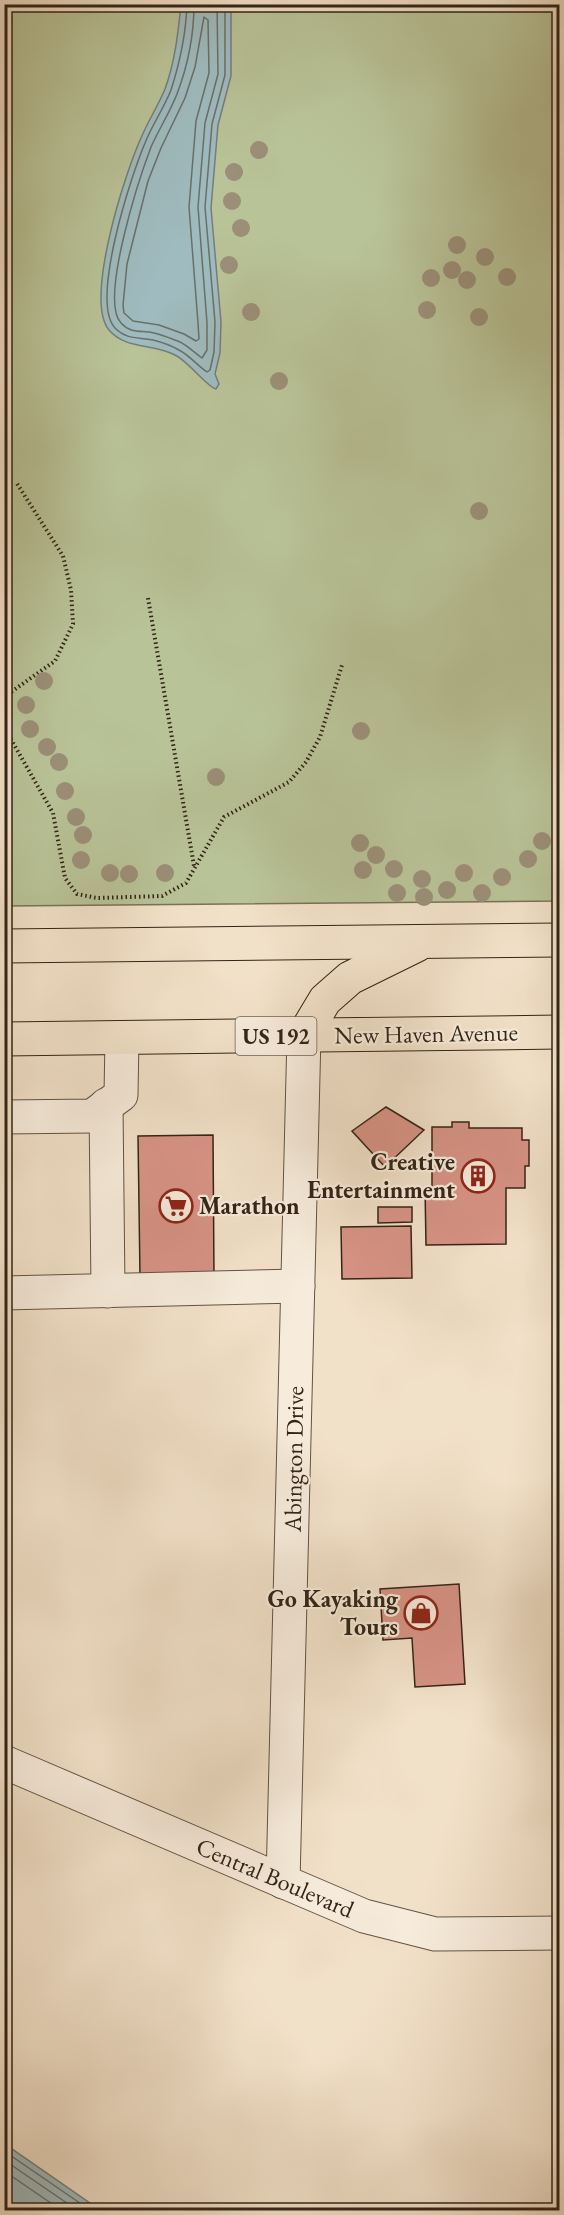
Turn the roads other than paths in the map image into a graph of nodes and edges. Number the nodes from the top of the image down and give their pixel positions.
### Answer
1 (560, 940) edge
2 (424, 941) junction
3 (4, 946) edge
4 (560, 1032) edge
5 (304, 1035) junction
6 (122, 1038) junction
7 (4, 1039) edge
8 (106, 1105) junction
9 (4, 1117) edge
10 (298, 1286) junction
11 (108, 1291) junction
12 (4, 1293) edge
13 (4, 1762) edge
14 (283, 1882) junction
15 (560, 1932) edge

1 - 2 main road
2 - 3 main road
2 - 5 main road
4 - 5 main road, New Haven Avenue / US 192
5 - 6 main road, New Haven Avenue / US 192
5 - 10 street, Abington Drive
6 - 7 main road, New Haven Avenue / US 192
6 - 8 street
8 - 9 street
8 - 11 street
10 - 11 street
10 - 14 street, Abington Drive
11 - 12 street
13 - 14 street, Central Boulevard
14 - 15 street, Central Boulevard

